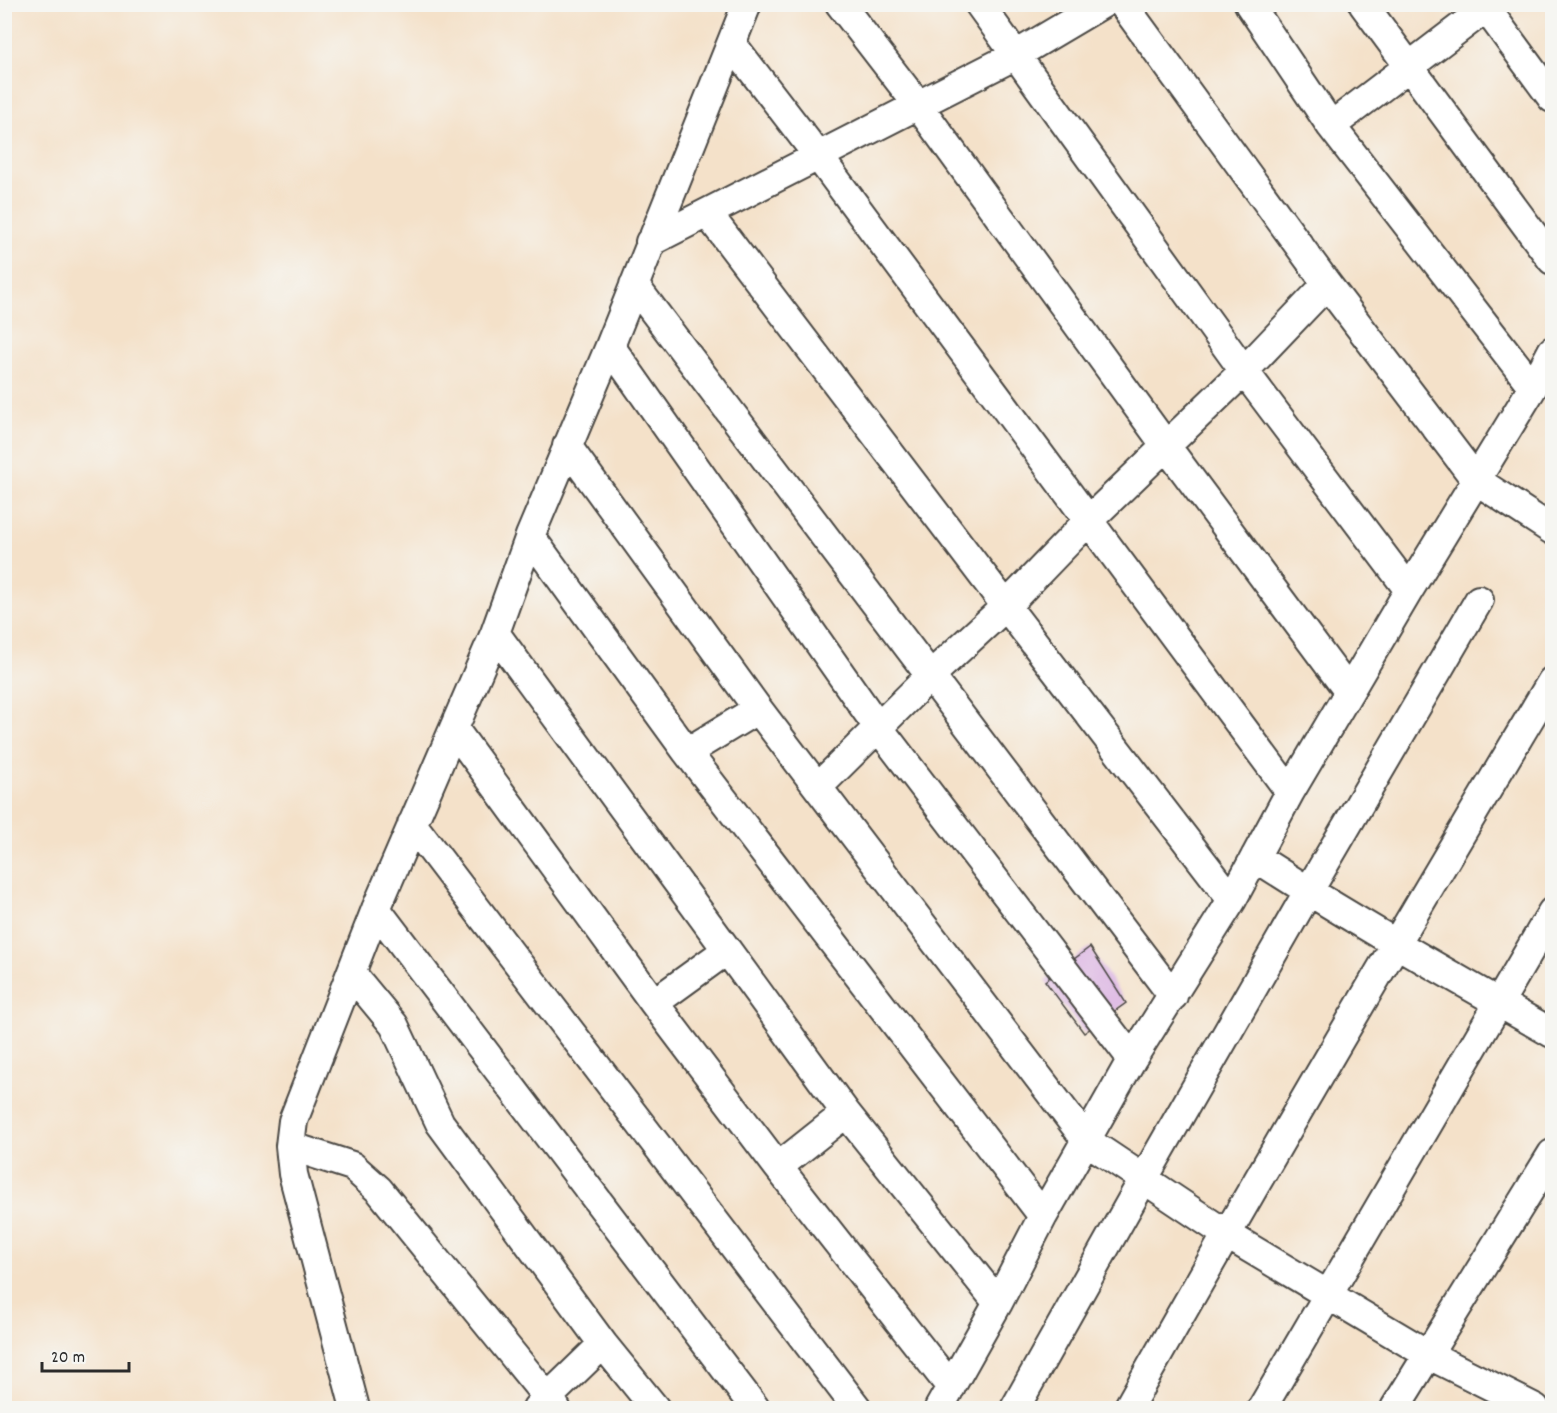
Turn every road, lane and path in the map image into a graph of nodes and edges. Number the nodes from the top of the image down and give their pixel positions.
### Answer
1 (747, 4) edge
2 (840, 4) edge
3 (979, 4) edge
4 (1102, 4) edge
5 (1124, 4) edge
6 (1250, 4) edge
7 (1363, 4) edge
8 (1486, 6) edge
9 (732, 44) junction
10 (1016, 55) junction
11 (1408, 66) junction
12 (1552, 98) edge
13 (918, 105) junction
14 (1331, 126) junction
15 (819, 157) junction
16 (708, 214) junction
17 (650, 242) junction
18 (1552, 260) edge
19 (1327, 284) junction
20 (634, 285) junction
21 (610, 346) junction
22 (1552, 351) edge
23 (1244, 371) junction
24 (1533, 387) junction
25 (567, 446) junction
26 (1166, 446) junction
27 (1476, 480) junction
28 (1089, 520) junction
29 (1552, 530) edge
30 (530, 536) junction
31 (1409, 590) junction
32 (1479, 600) dead end
33 (1006, 606) junction
34 (495, 633) junction
35 (931, 675) junction
36 (1552, 681) edge
37 (1349, 692) junction
38 (758, 709) junction
39 (878, 727) junction
40 (454, 729) junction
41 (687, 752) junction
42 (818, 787) junction
43 (1290, 792) junction
44 (412, 825) junction
45 (1255, 857) junction
46 (1308, 892) junction
47 (1232, 900) junction
48 (376, 909) junction
49 (1552, 912) edge
50 (1396, 944) junction
51 (727, 950) junction
52 (351, 972) junction
53 (1173, 996) junction
54 (654, 1003) junction
55 (1500, 1003) junction
56 (1552, 1033) edge
57 (1132, 1059) junction
58 (846, 1113) junction
59 (1087, 1141) junction
60 (290, 1146) junction
61 (1552, 1154) edge
62 (778, 1167) junction
63 (1143, 1180) junction
64 (1043, 1216) junction
65 (1226, 1234) junction
66 (1328, 1294) junction
67 (998, 1304) junction
68 (603, 1344) junction
69 (1429, 1355) junction
70 (1552, 1395) edge
71 (945, 1398) edge
72 (547, 1405) edge
73 (355, 1408) edge
74 (655, 1408) edge
75 (754, 1408) edge
76 (857, 1408) edge
77 (1015, 1408) edge
78 (1128, 1408) edge
79 (1262, 1408) edge
80 (1395, 1408) edge
81 (1535, 1408) edge
82 (1545, 1408) edge

1 - 9 street
2 - 13 street
3 - 10 street
4 - 10 street
5 - 19 street
6 - 14 street
7 - 11 street
8 - 11 street
8 - 12 street
9 - 15 street
9 - 17 street
10 - 13 street
10 - 23 street
11 - 14 street
11 - 18 street
13 - 15 street
13 - 26 street
14 - 24 street
15 - 16 street
15 - 28 street
16 - 17 street
16 - 33 street
17 - 20 street
19 - 23 street
19 - 27 street
20 - 21 street
20 - 35 street
21 - 25 street
21 - 39 street
22 - 24 street
23 - 26 street
23 - 31 street
24 - 27 street
25 - 30 street
25 - 38 street
26 - 28 street
26 - 37 street
27 - 29 street
27 - 31 street
28 - 33 street
28 - 43 street
30 - 34 street
30 - 41 street
31 - 37 street
32 - 46 street
33 - 35 street
33 - 47 street
34 - 40 street
34 - 51 street
35 - 39 street
35 - 53 street
36 - 50 street
37 - 43 street
38 - 41 street
38 - 42 street
39 - 42 street
39 - 57 street
40 - 44 street
40 - 54 street
41 - 64 street
42 - 59 street
43 - 45 street
44 - 48 street
44 - 76 street
45 - 46 street
45 - 47 street
46 - 50 street
46 - 63 street
47 - 53 street
48 - 52 street
48 - 75 street
49 - 55 street
50 - 55 street
50 - 65 street
51 - 54 street
51 - 58 street
52 - 60 street
52 - 68 street
53 - 57 street
54 - 62 street
55 - 56 street
55 - 66 street
57 - 59 street
58 - 62 street
58 - 67 street
59 - 63 street
59 - 64 street
60 - 72 street
60 - 73 street
61 - 69 street
62 - 71 street
63 - 65 street
63 - 77 street
64 - 67 street
65 - 66 street
65 - 78 street
66 - 69 street
66 - 79 street
67 - 71 street
68 - 72 street
68 - 74 street
69 - 80 street
69 - 81 street
70 - 82 street

